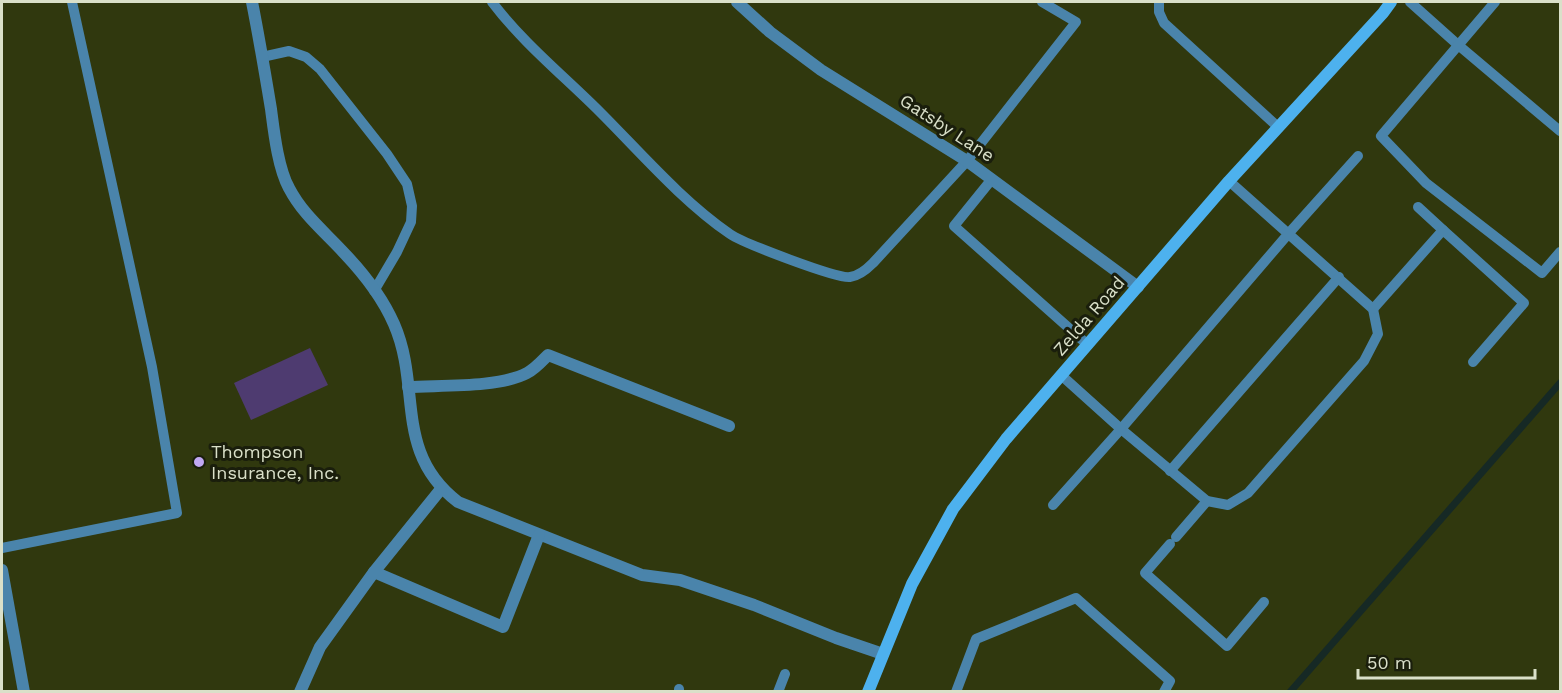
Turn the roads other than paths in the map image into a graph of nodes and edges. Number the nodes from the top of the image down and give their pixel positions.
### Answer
1 (72, 2) edge
2 (252, 2) edge
3 (492, 2) edge
4 (736, 2) edge
5 (1042, 2) edge
6 (1160, 2) edge
7 (1391, 2) edge
8 (1410, 2) edge
9 (1495, 2) edge
10 (1457, 44) junction
11 (262, 57) junction
12 (1278, 127) junction
13 (1560, 131) edge
14 (1358, 156) dead end
15 (968, 161) junction
16 (992, 179) junction
17 (1229, 182) junction
18 (1418, 207) dead end
19 (1443, 230) junction
20 (1289, 233) junction
21 (1560, 252) edge
22 (1339, 277) junction
23 (1138, 287) junction
24 (374, 291) junction
25 (1373, 309) junction
26 (1088, 345) junction
27 (1473, 362) dead end
28 (1061, 375) junction
29 (408, 387) junction
30 (729, 426) dead end
31 (1121, 429) junction
32 (1170, 471) junction
33 (441, 489) junction
34 (1207, 501) junction
35 (1053, 505) dead end
36 (538, 535) junction
37 (2, 548) edge
38 (2, 570) edge
39 (374, 572) junction
40 (1264, 603) dead end
41 (883, 654) junction
42 (785, 674) dead end
43 (24, 692) edge
44 (300, 692) edge
45 (777, 692) edge
46 (868, 692) edge
47 (956, 692) edge
48 (1164, 692) edge

1 - 37 lane
2 - 11 street
3 - 15 lane
4 - 15 street, Gatsby Lane
5 - 15 lane
6 - 12 lane
7 - 12 main road, Zelda Road
8 - 10 lane
9 - 10 lane
10 - 13 lane
10 - 21 lane
11 - 24 street
11 - 24 lane
12 - 17 main road, Zelda Road
14 - 20 lane
15 - 16 street, Gatsby Lane
16 - 23 street, Gatsby Lane
16 - 26 lane
17 - 20 lane
17 - 23 main road, Zelda Road
18 - 19 lane
19 - 25 lane
19 - 27 lane
20 - 22 lane
20 - 31 lane
22 - 25 lane
22 - 32 lane
23 - 26 main road, Zelda Road
24 - 29 street
25 - 34 lane
26 - 28 main road, Zelda Road
28 - 31 lane
28 - 41 main road, Zelda Road
29 - 30 street
29 - 33 street
31 - 32 lane
31 - 35 lane
32 - 34 lane
33 - 36 street
33 - 39 street
34 - 40 lane
36 - 39 street
36 - 41 street
38 - 43 street
39 - 44 street
41 - 46 main road, Zelda Road
42 - 45 lane
47 - 48 lane

